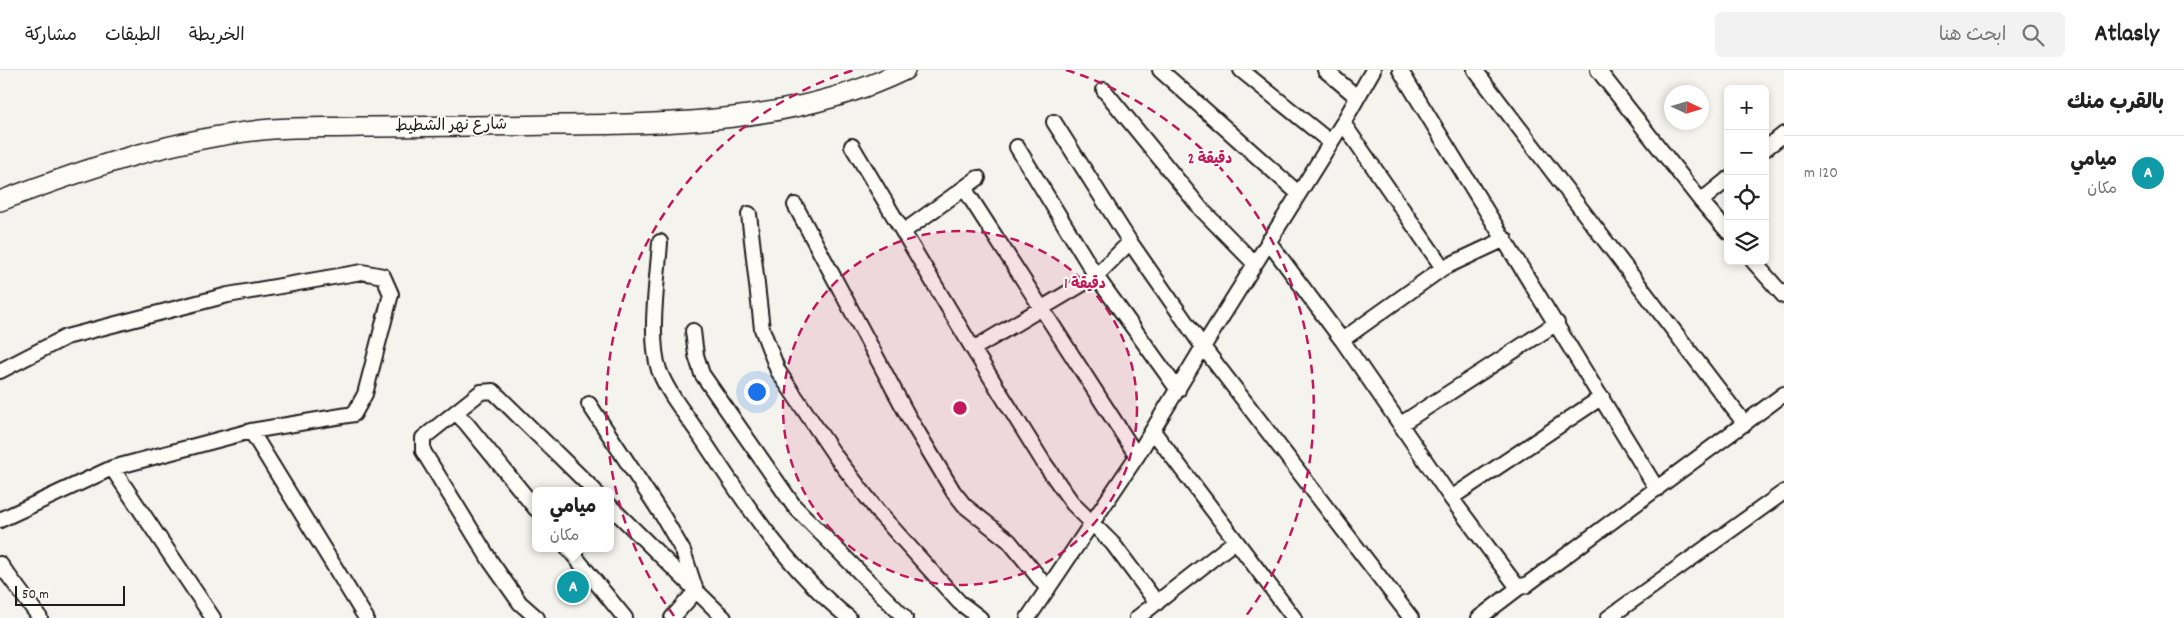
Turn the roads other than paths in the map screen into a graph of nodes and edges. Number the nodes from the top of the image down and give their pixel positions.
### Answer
1 (904, 70) edge
2 (1160, 70) edge
3 (1241, 70) edge
4 (1325, 70) edge
5 (1372, 70) edge
6 (1400, 70) edge
7 (1475, 70) edge
8 (1598, 70) edge
9 (1104, 90) dead end
10 (1357, 97) junction
11 (1054, 122) dead end
12 (1343, 123) junction
13 (1783, 136) edge
14 (1330, 142) junction
15 (852, 146) dead end
16 (1769, 146) edge
17 (1017, 147) dead end
18 (978, 178) dead end
19 (1724, 182) edge
20 (964, 188) junction
21 (1298, 193) junction
22 (0, 201) edge
23 (1701, 201) junction
24 (794, 205) dead end
25 (749, 214) dead end
26 (1724, 227) edge
27 (903, 232) junction
28 (1505, 239) junction
29 (1268, 241) junction
30 (660, 242) dead end
31 (1130, 242) junction
32 (1254, 263) junction
33 (1757, 265) edge
34 (1443, 268) junction
35 (1096, 276) junction
36 (1784, 296) edge
37 (1043, 309) junction
38 (1557, 323) junction
39 (693, 331) dead end
40 (1342, 340) junction
41 (1203, 347) junction
42 (972, 349) junction
43 (0, 371) edge
44 (1178, 390) junction
45 (1784, 394) edge
46 (1602, 397) junction
47 (589, 404) dead end
48 (456, 413) junction
49 (1401, 424) junction
50 (1745, 424) junction
51 (251, 431) junction
52 (1153, 431) junction
53 (1137, 456) junction
54 (112, 468) junction
55 (591, 487) edge
56 (1658, 489) junction
57 (1784, 492) edge
58 (1451, 498) junction
59 (532, 504) edge
60 (614, 510) edge
61 (0, 520) edge
62 (1092, 525) junction
63 (1234, 542) junction
64 (571, 552) edge
65 (0, 564) edge
66 (1521, 586) junction
67 (1048, 589) junction
68 (696, 590) junction
69 (1157, 603) junction
70 (362, 616) edge
71 (40, 618) edge
72 (213, 618) edge
73 (536, 618) edge
74 (625, 618) edge
75 (672, 618) edge
76 (724, 618) edge
77 (849, 618) edge
78 (905, 618) edge
79 (980, 618) edge
80 (1028, 618) edge
81 (1137, 618) edge
82 (1294, 618) edge
83 (1411, 618) edge
84 (1479, 618) edge
85 (1608, 618) edge

1 - 22 main road, شارع نهر الشطيط
2 - 21 street
3 - 14 street
4 - 10 street
5 - 10 street
6 - 28 street
7 - 50 street
8 - 23 street
9 - 32 street
10 - 12 street
11 - 31 street
12 - 14 street
12 - 34 street
13 - 16 street
14 - 21 street
15 - 27 street
17 - 35 street
18 - 20 street
19 - 23 street
20 - 27 street
20 - 37 street
21 - 29 street
23 - 26 street
24 - 67 street
25 - 79 street
27 - 42 street
28 - 34 street
28 - 38 street
29 - 32 street
29 - 40 street
30 - 77 street
31 - 35 street
31 - 41 street
32 - 41 street
33 - 36 street
34 - 40 street
35 - 37 street
35 - 44 street
37 - 42 street
37 - 53 street
38 - 46 street
38 - 49 street
39 - 78 street
40 - 49 street
41 - 44 street
41 - 83 street
42 - 62 street
43 - 51 street
44 - 52 street
45 - 50 street
46 - 56 street
46 - 58 street
47 - 68 street
48 - 55 street
48 - 59 street
48 - 73 street
49 - 58 street
50 - 56 street
51 - 54 street
51 - 70 street
52 - 53 street
52 - 63 street
53 - 62 street
54 - 61 street
54 - 72 street
56 - 66 street
57 - 85 street
58 - 66 street
60 - 68 street
62 - 67 street
62 - 69 street
63 - 69 street
63 - 82 street
64 - 74 street
65 - 71 street
66 - 84 street
67 - 80 street
68 - 75 street
68 - 76 street
69 - 81 street

